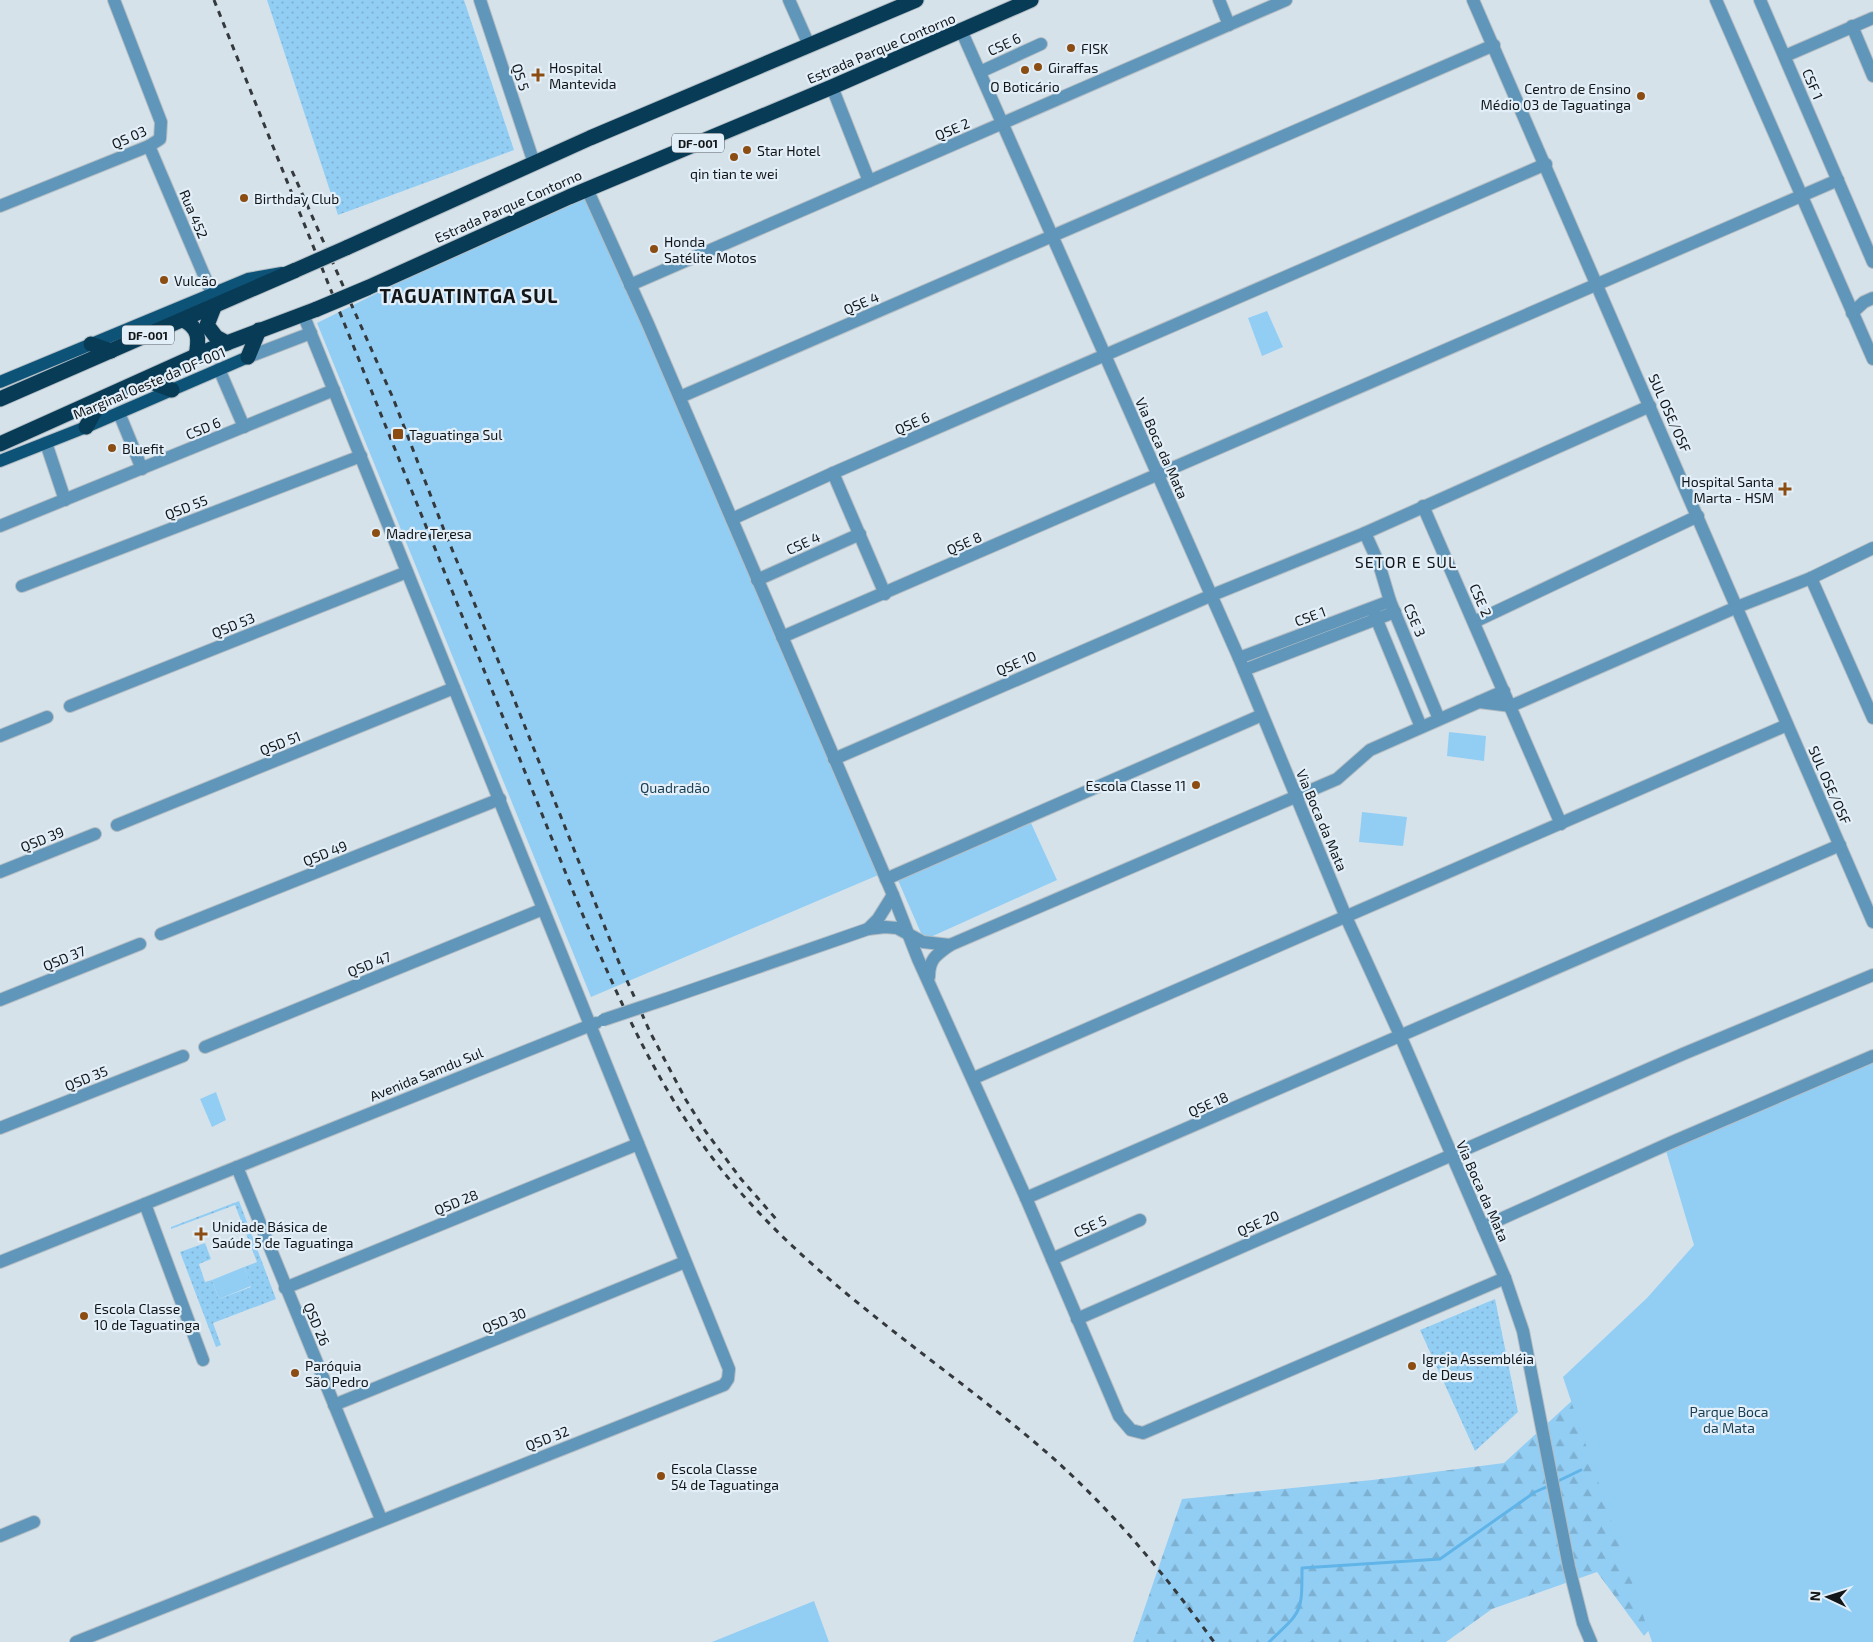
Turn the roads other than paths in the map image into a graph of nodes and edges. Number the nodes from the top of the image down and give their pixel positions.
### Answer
1 (114, 0) edge
2 (480, 0) edge
3 (789, 0) edge
4 (916, 0) edge
5 (1031, 0) edge
6 (1219, 0) edge
7 (1284, 0) edge
8 (1474, 0) edge
9 (1716, 0) edge
10 (1760, 0) edge
11 (1873, 18) edge
12 (1229, 25) junction
13 (1852, 26) junction
14 (961, 30) junction
15 (1041, 44) dead end
16 (808, 45) junction
17 (1494, 45) junction
18 (1785, 56) junction
19 (980, 72) junction
20 (1873, 76) edge
21 (832, 87) junction
22 (1002, 123) junction
23 (149, 146) junction
24 (534, 163) junction
25 (1546, 164) junction
26 (1838, 180) junction
27 (869, 181) junction
28 (587, 189) junction
29 (1802, 195) junction
30 (0, 206) edge
31 (1053, 235) junction
32 (1873, 262) edge
33 (630, 285) junction
34 (1598, 285) junction
35 (1873, 298) edge
36 (213, 301) junction
37 (310, 312) junction
38 (1852, 313) junction
39 (183, 320) junction
40 (259, 330) junction
41 (1867, 331) edge
42 (311, 333) junction
43 (227, 343) junction
44 (92, 344) junction
45 (111, 351) junction
46 (1105, 355) junction
47 (196, 356) junction
48 (248, 357) junction
49 (1873, 359) edge
50 (219, 369) junction
51 (146, 380) junction
52 (0, 382) edge
53 (172, 390) junction
54 (334, 390) junction
55 (680, 397) junction
56 (0, 399) edge
57 (101, 400) junction
58 (1650, 406) junction
59 (119, 413) junction
60 (244, 427) junction
61 (86, 428) junction
62 (46, 443) junction
63 (0, 444) edge
64 (361, 456) junction
65 (0, 461) edge
66 (142, 469) junction
67 (833, 473) junction
68 (1158, 475) junction
69 (65, 500) junction
70 (1423, 506) junction
71 (1698, 516) junction
72 (732, 519) junction
73 (0, 526) edge
74 (1365, 533) junction
75 (860, 534) junction
76 (1873, 548) edge
77 (408, 572) junction
78 (1811, 578) junction
79 (757, 580) junction
80 (22, 586) dead end
81 (885, 594) junction
82 (1210, 596) junction
83 (1393, 606) junction
84 (1737, 606) junction
85 (1374, 614) junction
86 (1474, 622) junction
87 (782, 637) junction
88 (1241, 664) junction
89 (454, 688) junction
90 (1504, 691) junction
91 (1478, 702) junction
92 (70, 706) dead end
93 (1511, 706) junction
94 (1262, 715) junction
95 (47, 718) dead end
96 (1440, 718) junction
97 (1873, 718) edge
98 (1787, 725) junction
99 (1421, 727) junction
100 (0, 736) edge
101 (834, 759) junction
102 (1296, 796) junction
103 (500, 799) junction
104 (1560, 824) junction
105 (117, 825) dead end
106 (94, 834) dead end
107 (1840, 846) junction
108 (0, 872) edge
109 (886, 879) junction
110 (893, 895) junction
111 (543, 910) junction
112 (1346, 917) junction
113 (1873, 922) edge
114 (868, 929) junction
115 (160, 934) dead end
116 (909, 936) junction
117 (140, 944) dead end
118 (950, 945) junction
119 (1873, 975) edge
120 (930, 980) junction
121 (0, 1000) edge
122 (590, 1025) junction
123 (1400, 1035) junction
124 (205, 1047) dead end
125 (183, 1056) dead end
126 (1873, 1056) edge
127 (974, 1078) junction
128 (0, 1128) edge
129 (638, 1144) junction
130 (1451, 1155) junction
131 (237, 1167) junction
132 (1026, 1198) junction
133 (145, 1204) junction
134 (1140, 1220) dead end
135 (1482, 1227) junction
136 (1052, 1259) junction
137 (0, 1262) edge
138 (685, 1262) junction
139 (1505, 1278) junction
140 (285, 1288) junction
141 (1077, 1319) junction
142 (203, 1360) dead end
143 (334, 1405) junction
144 (381, 1520) junction
145 (34, 1522) dead end
146 (0, 1536) edge
147 (78, 1641) edge
148 (1592, 1642) edge

1 - 23 street, QS 03
2 - 24 street, QS 5
3 - 16 street
4 - 16 highway, Estrada Parque Contorno / DF-001
5 - 14 highway, Estrada Parque Contorno / DF-001
6 - 12 street
7 - 12 street, QSE 2
8 - 17 street, SUL OSE/OSF
9 - 29 street
10 - 18 street, CSF 1
11 - 13 street
12 - 22 street, QSE 2
13 - 18 street
13 - 20 street
14 - 19 street, Via Boca da Mata
14 - 21 highway, Estrada Parque Contorno / DF-001
15 - 19 street, CSE 6
16 - 24 highway, Estrada Parque Contorno / DF-001
17 - 25 street, SUL OSE/OSF
17 - 31 street, QSE 4
18 - 26 street, CSF 1
19 - 22 street, Via Boca da Mata
21 - 27 street
21 - 28 highway, Estrada Parque Contorno / DF-001
22 - 27 street, QSE 2
22 - 31 street, Via Boca da Mata
23 - 30 street, QS 03
23 - 36 street, Rua 452
24 - 36 highway, Estrada Parque Contorno / DF-001, bridge
25 - 34 street, SUL OSE/OSF
25 - 46 street, QSE 6
26 - 29 street, QSE 8
26 - 32 street, CSF 1
27 - 33 street, QSE 2
28 - 33 street
28 - 37 highway, Estrada Parque Contorno / DF-001, bridge
29 - 34 street, QSE 8
29 - 38 street
31 - 46 street, Via Boca da Mata
31 - 55 street, QSE 4
33 - 55 street
34 - 58 street, SUL OSE/OSF
34 - 68 street, QSE 8
35 - 38 street
36 - 39 highway, Estrada Parque Contorno / DF-001
36 - 43 highway
36 - 44 main road
37 - 40 highway, Estrada Parque Contorno / DF-001
37 - 42 street
38 - 41 street
39 - 45 highway, Estrada Parque Contorno / DF-001
39 - 47 highway
40 - 43 highway, Estrada Parque Contorno / DF-001
40 - 48 highway
41 - 49 street
42 - 48 street, Marginal Oeste da DF-001
42 - 54 street
43 - 47 highway, Estrada Parque Contorno / DF-001
44 - 45 highway
44 - 52 main road
45 - 56 highway, Estrada Parque Contorno / DF-001
46 - 67 street, QSE 6
46 - 68 street, Via Boca da Mata
47 - 51 highway, Estrada Parque Contorno / DF-001
48 - 50 main road, Marginal Oeste da DF-001
50 - 53 main road, Marginal Oeste da DF-001
50 - 60 street
51 - 53 highway
51 - 57 highway, Estrada Parque Contorno / DF-001
53 - 59 main road, Marginal Oeste da DF-001
54 - 60 street, CSD 6
54 - 64 street
55 - 72 street
57 - 61 highway
57 - 63 highway, Estrada Parque Contorno / DF-001
58 - 70 street, QSE 10
58 - 71 street, SUL OSE/OSF
59 - 61 main road, Marginal Oeste da DF-001
59 - 66 street
60 - 66 street, CSD 6
61 - 62 main road, Marginal Oeste da DF-001
62 - 65 main road, Marginal Oeste da DF-001
62 - 69 street
64 - 77 street
64 - 80 street, QSD 55
66 - 69 street, CSD 6
67 - 72 street, QSE 6
67 - 75 street
68 - 81 street, QSE 8
68 - 82 street, Via Boca da Mata
69 - 73 street, CSD 6
70 - 74 street, QSE 10
70 - 86 street, CSE 2
71 - 84 street, SUL OSE/OSF
71 - 86 street
72 - 79 street
74 - 82 street, QSE 10
74 - 83 street, CSE 3
75 - 79 street, CSE 4
75 - 81 street
76 - 78 street
77 - 89 street
77 - 92 street, QSD 53
78 - 84 street
78 - 97 street
79 - 87 street
81 - 87 street, QSE 8
82 - 88 street, Via Boca da Mata
82 - 101 street, QSE 10
83 - 85 street, CSE 1
83 - 96 street, CSE 3
84 - 93 street
84 - 98 street, SUL OSE/OSF
85 - 88 street, CSE 1
85 - 99 street
86 - 90 street, CSE 2
87 - 101 street
88 - 94 street, Via Boca da Mata
89 - 103 street
89 - 105 street, QSD 51
90 - 91 street
90 - 93 street, CSE 2
91 - 93 street
91 - 96 street
93 - 104 street, CSE 2
94 - 102 street, Via Boca da Mata
94 - 109 street
95 - 100 street
96 - 99 street
98 - 104 street
98 - 107 street, SUL OSE/OSF
99 - 102 street
101 - 109 street
102 - 112 street, Via Boca da Mata
102 - 118 street
103 - 111 street
103 - 115 street, QSD 49
104 - 112 street
106 - 108 street, QSD 39
107 - 113 street, SUL OSE/OSF
107 - 123 street, QSE 18
109 - 110 street
110 - 114 street
110 - 116 street
111 - 122 street
111 - 124 street, QSD 47
112 - 123 street, Via Boca da Mata
112 - 127 street
114 - 116 street, Avenida Samdu Sul
114 - 122 street, Avenida Samdu Sul, bridge
116 - 118 street, Avenida Samdu Sul
116 - 120 street
117 - 121 street, QSD 37
118 - 120 street
119 - 130 street, QSE 20
120 - 127 street
122 - 129 street
122 - 131 street, Avenida Samdu Sul
123 - 130 street, Via Boca da Mata
123 - 132 street, QSE 18
125 - 128 street, QSD 35
126 - 135 street
127 - 132 street
129 - 138 street
129 - 140 street, QSD 28
130 - 135 street, Via Boca da Mata
130 - 141 street, QSE 20
131 - 133 street, Avenida Samdu Sul
131 - 140 street, QSD 26
132 - 136 street
133 - 137 street, Avenida Samdu Sul
133 - 142 street
134 - 136 street, CSE 5
135 - 139 street, Via Boca da Mata
136 - 141 street
138 - 143 street, QSD 30
138 - 144 street, QSD 32
139 - 141 street
139 - 148 street, Via Boca da Mata
140 - 143 street, QSD 26
143 - 144 street, QSD 26
144 - 147 street, QSD 32
145 - 146 street

